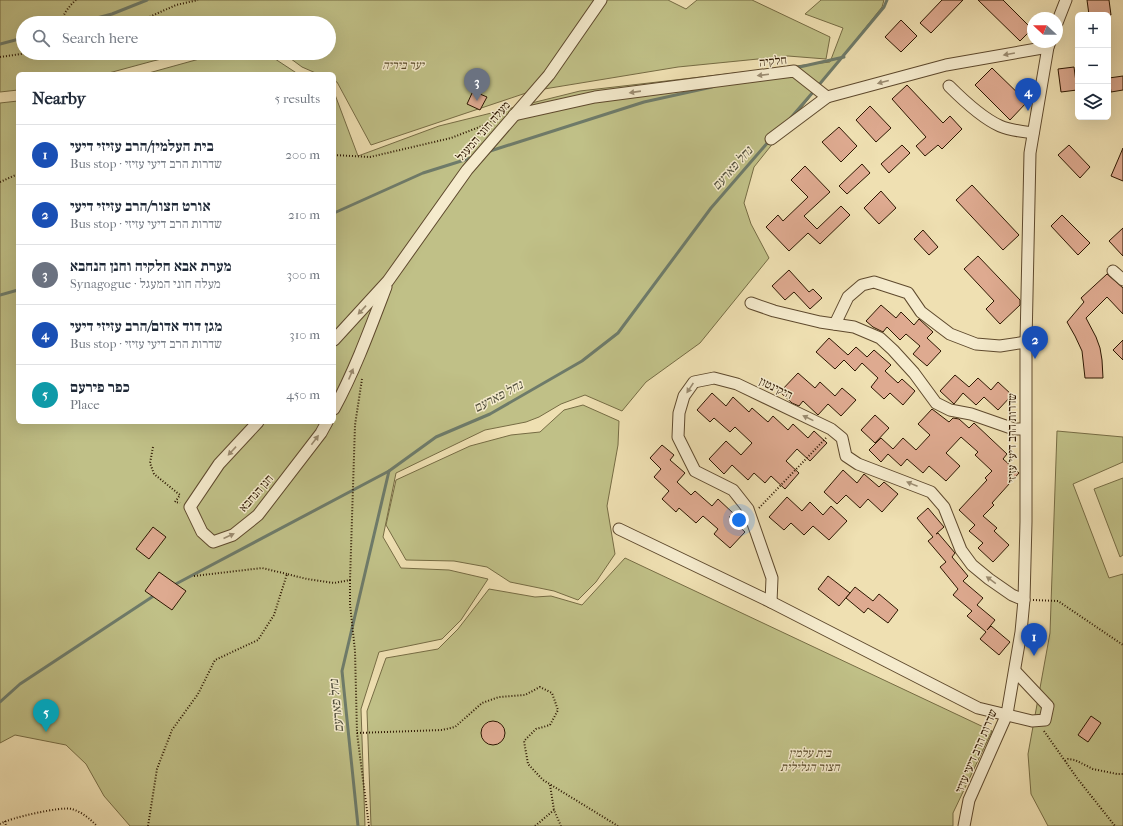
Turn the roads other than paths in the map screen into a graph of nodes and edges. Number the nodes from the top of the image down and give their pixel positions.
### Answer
1 (601, 0) edge
2 (1066, 0) edge
3 (1062, 12) edge
4 (1029, 48) edge
5 (1048, 48) edge
6 (949, 86) dead end
7 (827, 97) junction
8 (514, 114) junction
9 (1033, 133) junction
10 (771, 139) dead end
11 (1113, 271) dead end
12 (1123, 280) edge
13 (388, 281) junction
14 (751, 303) dead end
15 (835, 324) junction
16 (336, 338) edge
17 (1026, 342) junction
18 (336, 405) edge
19 (256, 424) edge
20 (326, 424) edge
21 (1025, 429) junction
22 (619, 529) dead end
23 (1024, 600) junction
24 (771, 602) junction
25 (1015, 671) junction
26 (1007, 714) junction
27 (964, 826) edge

1 - 8 street, מעלה חוני המעגל
2 - 3 street
4 -> 7 street
5 - 9 street, שדרות הרב דיעי עזיזי
6 - 9 street
7 -> 8 street, חלקיה
7 - 10 street
8 - 13 street, מעלה חוני המעגל
9 - 17 street, שדרות הרב דיעי עזיזי
11 - 12 street
13 -> 16 street
18 -> 13 street
14 - 15 street
15 - 17 street
15 - 21 street
17 - 21 street, שדרות הרב דיעי עזיזי
19 -> 20 street, חנן הנחבא
21 - 23 street, שדרות הרב דיעי עזיזי
22 - 24 street
23 -> 24 street, היקינטון
23 - 25 street, שדרות הרב דיעי עזיזי
24 - 26 street
25 - 26 street, שדרות הרב דיעי עזיזי
25 - 26 street
26 - 27 street, שדרות הרב דיעי עזיזי

